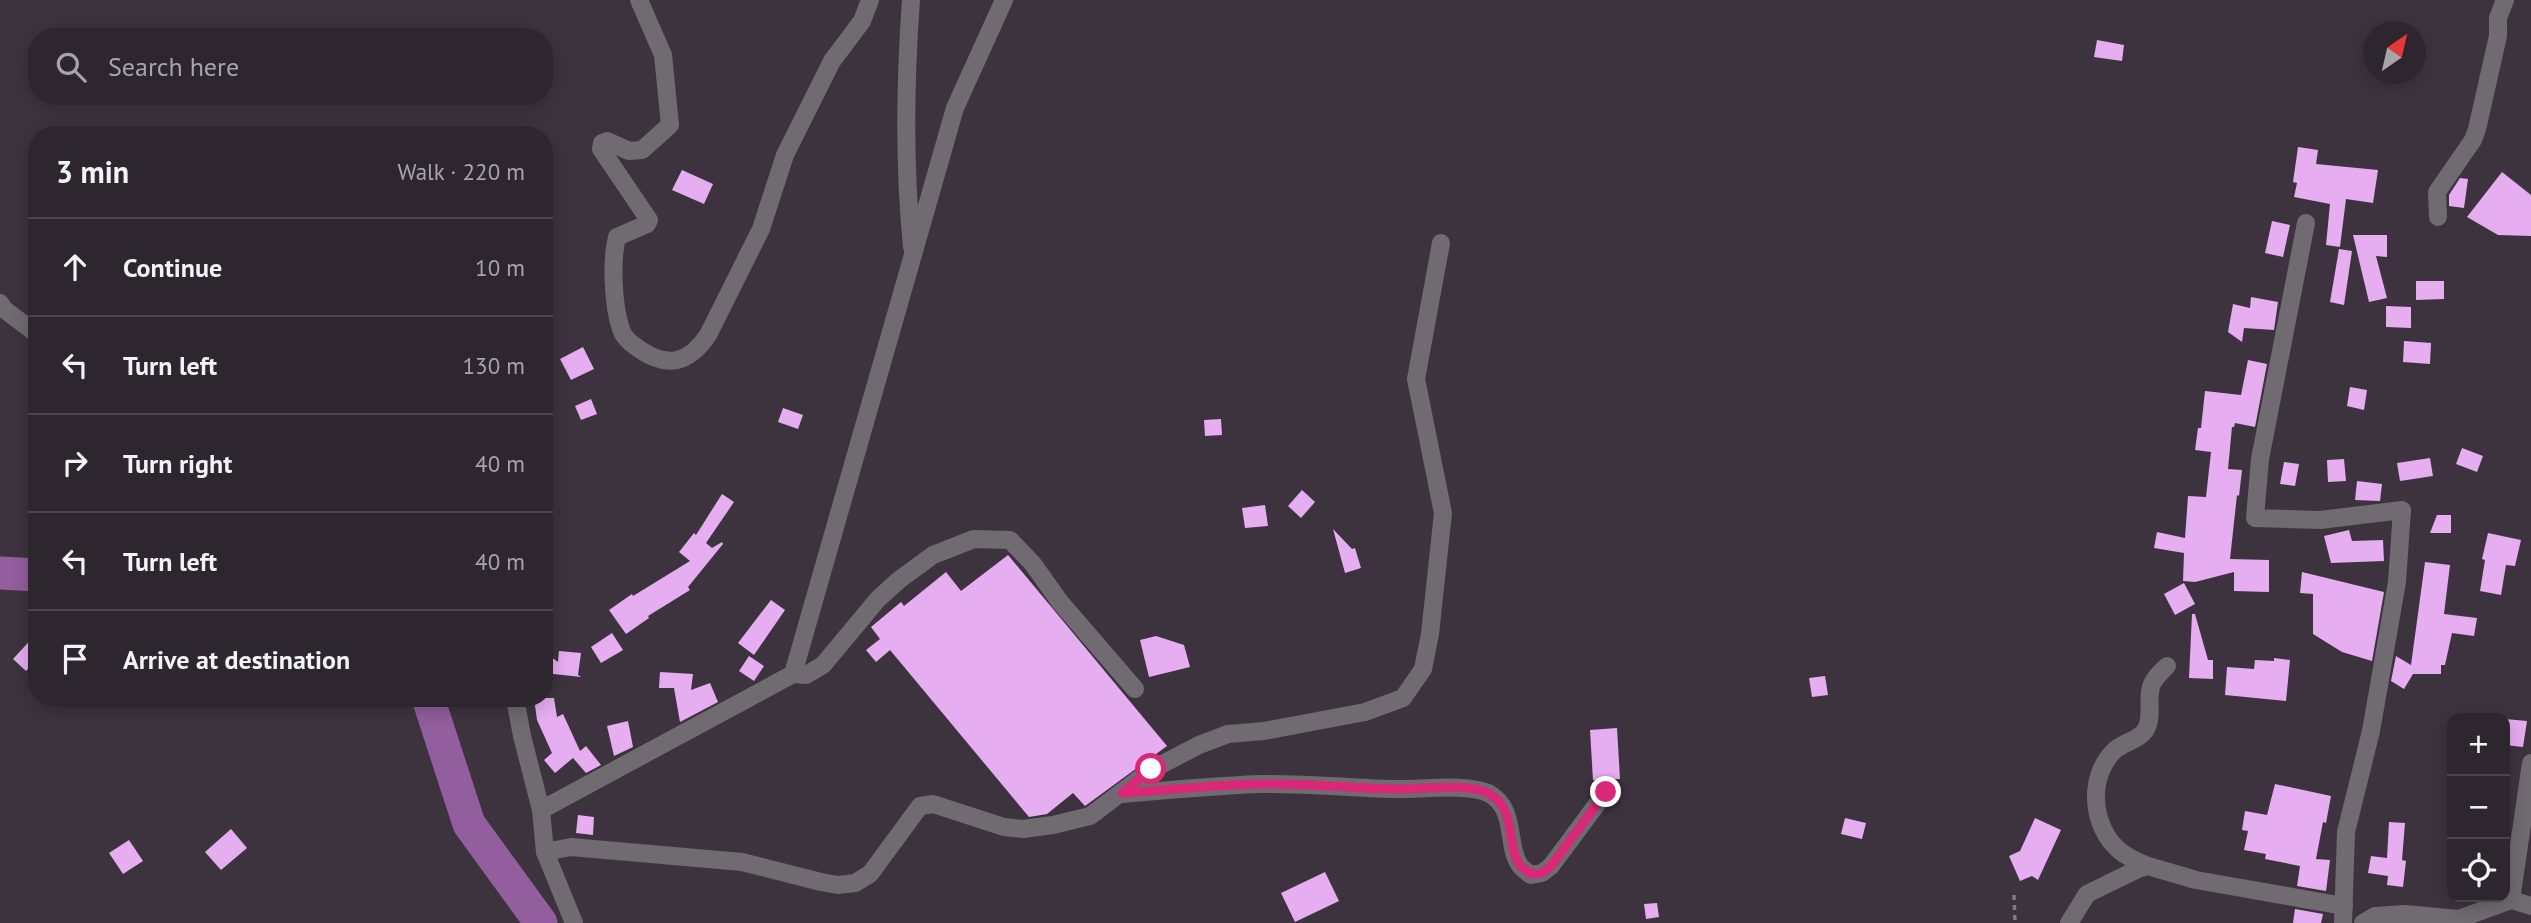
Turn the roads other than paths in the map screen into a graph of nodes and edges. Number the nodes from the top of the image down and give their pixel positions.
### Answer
1 (639, 0) edge
2 (870, 0) edge
3 (911, 0) edge
4 (1004, 0) edge
5 (2505, 0) edge
6 (2438, 217) dead end
7 (2306, 223) dead end
8 (1441, 243) dead end
9 (913, 258) junction
10 (0, 303) edge
11 (28, 327) edge
12 (2166, 666) dead end
13 (793, 674) junction
14 (1135, 689) dead end
15 (517, 707) edge
16 (2531, 763) edge
17 (1606, 792) dead end
18 (1122, 793) junction
19 (541, 810) junction
20 (545, 852) junction
21 (2148, 866) junction
22 (2511, 900) junction
23 (2531, 906) edge
24 (2343, 914) edge
25 (574, 923) edge
26 (2069, 923) edge
27 (2363, 923) edge

1 - 2 street
3 - 9 street
4 - 9 street
5 - 6 street
7 - 24 street
8 - 18 street
9 - 13 street
10 - 11 street
12 - 21 street
13 - 14 street
13 - 19 street
15 - 19 street
16 - 22 street
17 - 18 street
18 - 20 street
19 - 20 street
20 - 25 street
21 - 24 street
21 - 26 street
22 - 23 street
22 - 27 street

